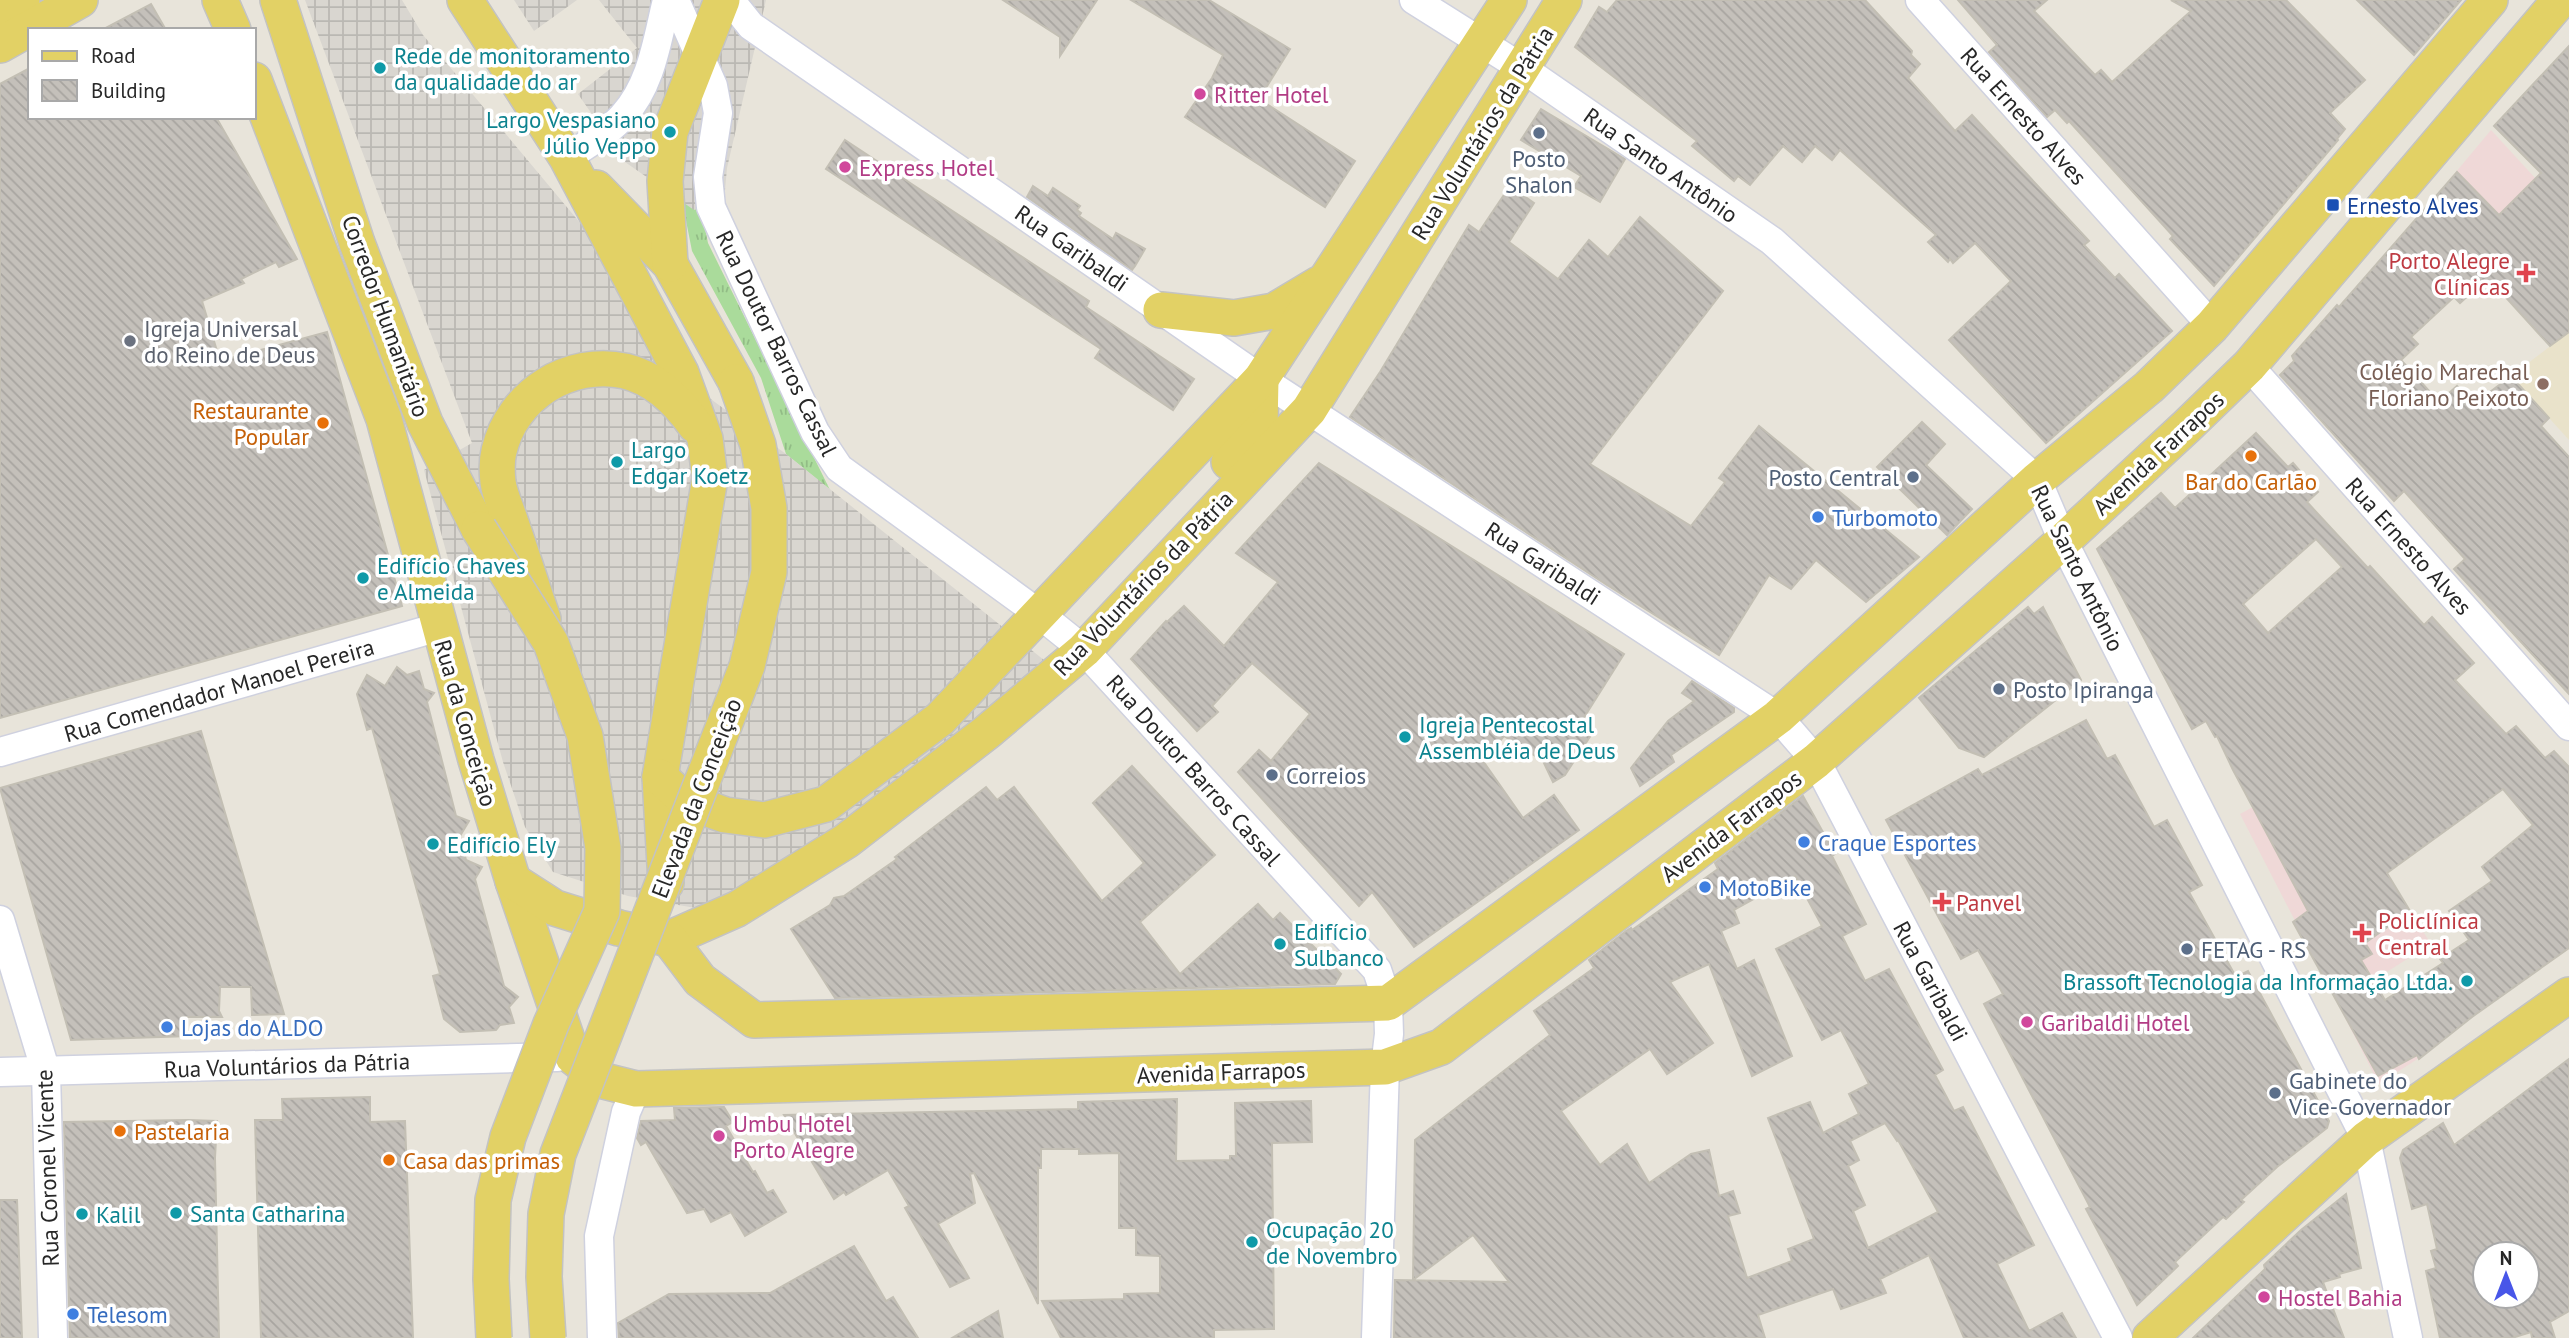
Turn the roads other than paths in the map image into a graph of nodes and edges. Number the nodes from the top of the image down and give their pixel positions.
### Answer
1 (22, 0) edge
2 (80, 0) edge
3 (220, 0) edge
4 (278, 0) edge
5 (465, 0) edge
6 (667, 0) edge
7 (675, 0) edge
8 (722, 0) edge
9 (730, 0) edge
10 (1414, 0) edge
11 (1509, 0) edge
12 (1564, 0) edge
13 (1920, 0) edge
14 (2490, 0) edge
15 (2560, 0) edge
16 (0, 12) edge
17 (30, 28) edge
18 (232, 28) edge
19 (28, 29) edge
20 (1481, 42) junction
21 (0, 45) edge
22 (699, 57) junction
23 (1522, 68) junction
24 (256, 85) edge
25 (566, 158) junction
26 (670, 264) junction
27 (1325, 281) junction
28 (1160, 310) junction
29 (2212, 326) junction
30 (2249, 366) junction
31 (1261, 379) junction
32 (1309, 410) junction
33 (705, 439) junction
34 (2037, 480) junction
35 (495, 528) junction
36 (2063, 541) junction
37 (1160, 568) junction
38 (1038, 613) junction
39 (439, 627) junction
40 (1084, 650) junction
41 (1778, 717) junction
42 (2569, 726) edge
43 (0, 752) edge
44 (1816, 761) junction
45 (660, 777) junction
46 (513, 881) junction
47 (0, 920) edge
48 (669, 939) junction
49 (2569, 995) edge
50 (1388, 1003) junction
51 (573, 1057) junction
52 (1385, 1067) junction
53 (0, 1072) edge
54 (46, 1072) junction
55 (636, 1089) junction
56 (2366, 1139) junction
57 (53, 1338) edge
58 (494, 1338) edge
59 (548, 1338) edge
60 (602, 1338) edge
61 (1376, 1338) edge
62 (2118, 1338) edge
63 (2150, 1338) edge
64 (2408, 1338) edge

1 - 16 main road
2 - 17 main road
3 - 18 main road
4 - 35 main road, Corredor Humanitário
5 - 25 main road
6 - 25 street
7 - 22 street, Rua Doutor Barros Cassal
8 - 22 main road
9 - 28 street, Rua Garibaldi
10 - 20 street, Rua Santo Antônio
11 - 20 main road, Rua Voluntários da Pátria
12 - 23 main road, Rua Voluntários da Pátria
13 - 29 street, Rua Ernesto Alves
14 - 29 main road
15 - 30 main road, Avenida Farrapos
19 - 21 main road
20 - 23 street, Rua Santo Antônio
20 - 27 main road, Rua Voluntários da Pátria
22 - 26 main road
22 - 38 street, Rua Doutor Barros Cassal
23 - 32 main road, Rua Voluntários da Pátria
23 - 34 street, Rua Santo Antônio
24 - 39 main road, Rua da Conceição
25 - 26 main road
25 - 33 main road
26 - 59 main road, Elevada da Conceição, bridge
27 - 28 main road
27 - 31 main road, Rua Voluntários da Pátria
28 - 31 street, Rua Garibaldi
29 - 34 main road
30 - 36 main road, Avenida Farrapos
30 - 42 street, Rua Ernesto Alves
31 - 32 street, Rua Garibaldi
31 - 37 main road
31 - 38 main road, Rua Voluntários da Pátria
32 - 37 main road, Rua Voluntários da Pátria
32 - 41 street, Rua Garibaldi
33 - 35 main road
33 - 45 main road
34 - 36 street, Rua Santo Antônio
34 - 41 main road
35 - 58 main road, bridge
36 - 44 main road, Avenida Farrapos
36 - 56 street, Rua Santo Antônio
37 - 40 main road, Rua Voluntários da Pátria
38 - 40 street, Rua Doutor Barros Cassal
38 - 45 main road, Rua Voluntários da Pátria
39 - 43 street, Rua Comendador Manoel Pereira
39 - 46 main road, Rua da Conceição
40 - 48 main road, Rua Voluntários da Pátria
40 - 50 street, Rua Doutor Barros Cassal
41 - 44 street, Rua Garibaldi
41 - 50 main road
44 - 52 main road, Avenida Farrapos
44 - 62 street, Rua Garibaldi
45 - 48 main road
46 - 48 main road
46 - 51 main road, Rua da Conceição
47 - 54 street, Rua Coronel Vicente
48 - 50 main road
49 - 56 main road
50 - 52 street, Rua Doutor Barros Cassal
51 - 54 street, Rua Voluntários da Pátria
51 - 55 main road
52 - 55 main road, Avenida Farrapos
52 - 61 street, Rua Doutor Barros Cassal
53 - 54 street, Rua Voluntários da Pátria
54 - 57 street, Rua Coronel Vicente
55 - 60 street
56 - 63 main road
56 - 64 street, Rua Santo Antônio

